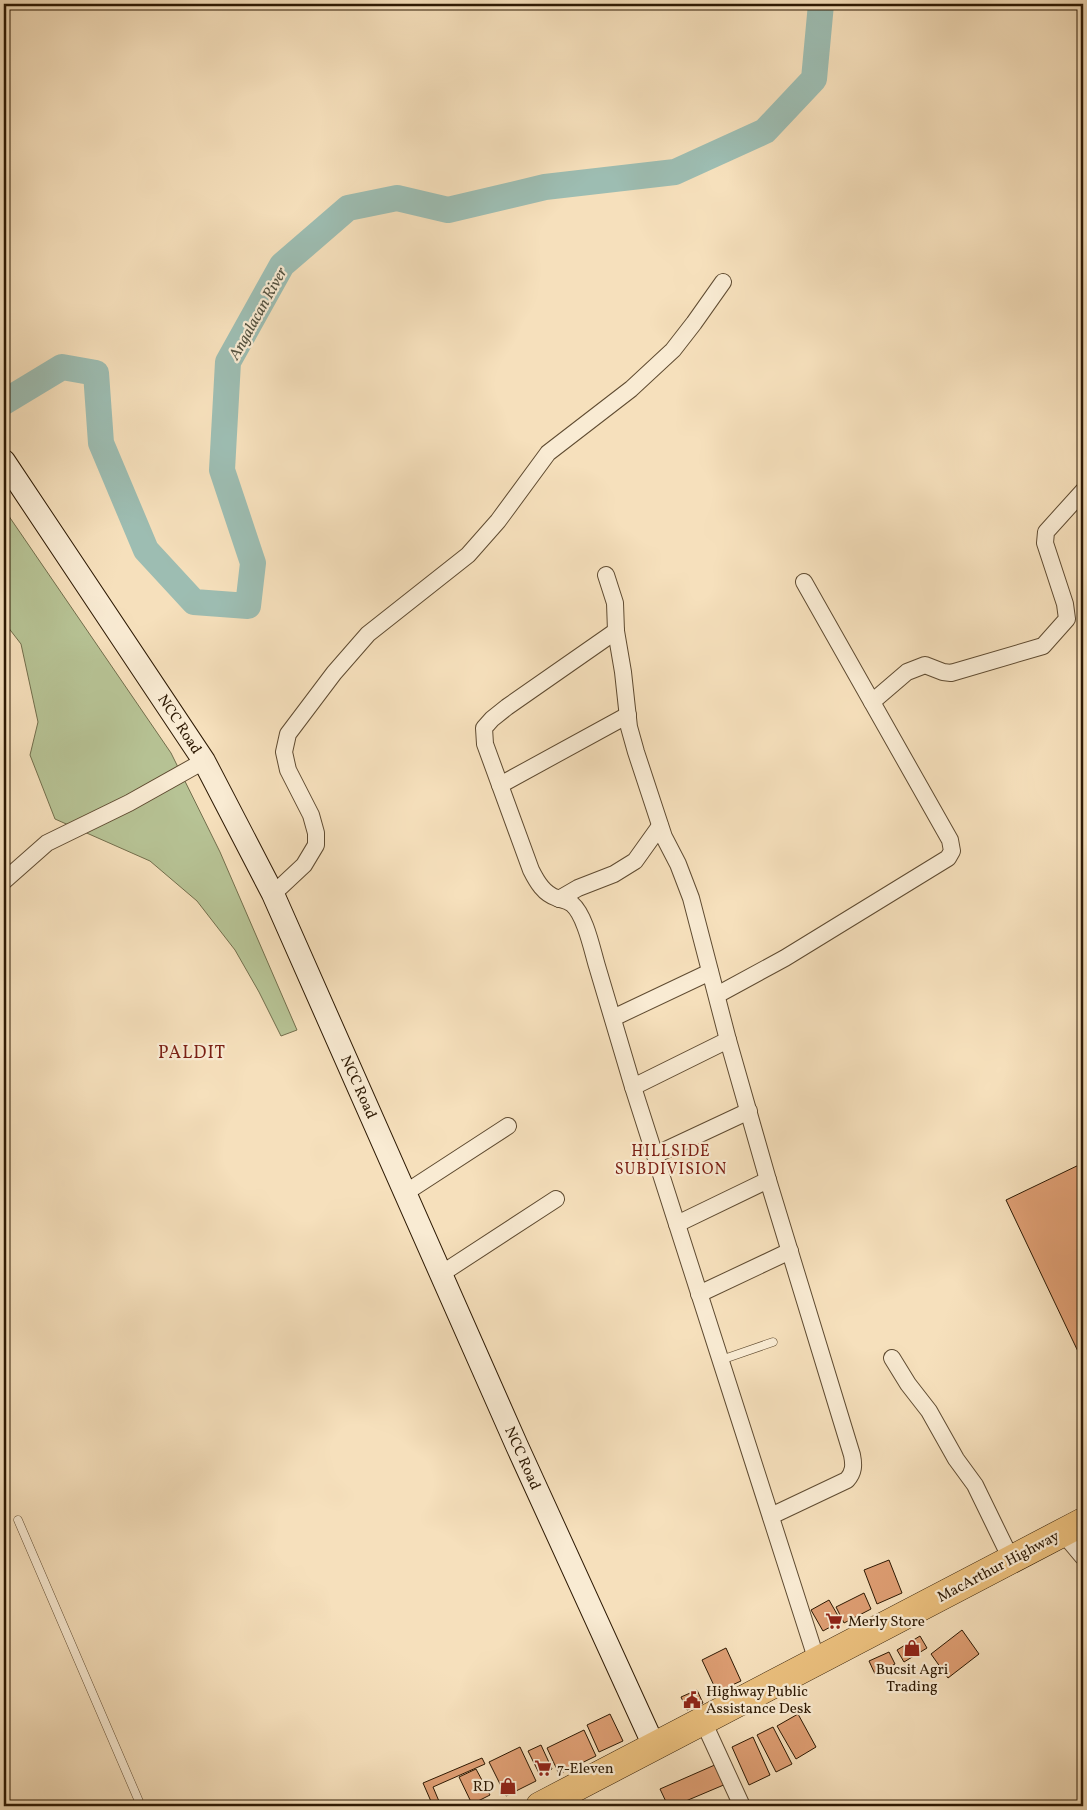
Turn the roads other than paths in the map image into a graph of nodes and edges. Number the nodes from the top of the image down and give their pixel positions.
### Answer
1 (723, 282) dead end
2 (4, 461) edge
3 (1083, 491) edge
4 (606, 575) dead end
5 (804, 582) dead end
6 (616, 631) junction
7 (872, 702) junction
8 (628, 715) junction
9 (204, 761) junction
10 (500, 785) junction
11 (660, 826) junction
12 (4, 881) edge
13 (273, 894) junction
14 (559, 899) junction
15 (710, 972) junction
16 (716, 995) junction
17 (613, 1018) junction
18 (728, 1040) junction
19 (633, 1087) junction
20 (749, 1111) junction
21 (508, 1126) dead end
22 (655, 1155) junction
23 (768, 1180) junction
24 (405, 1193) junction
25 (556, 1199) dead end
26 (677, 1224) junction
27 (790, 1251) junction
28 (441, 1274) junction
29 (699, 1294) junction
30 (773, 1342) dead end
31 (892, 1358) dead end
32 (720, 1360) junction
33 (771, 1516) junction
34 (18, 1520) dead end
35 (1073, 1527) edge
36 (1083, 1557) edge
37 (1011, 1559) junction
38 (817, 1661) junction
39 (703, 1721) junction
40 (654, 1746) junction
41 (566, 1800) edge
42 (141, 1806) edge
43 (540, 1806) edge
44 (742, 1806) edge

1 - 13 street
2 - 9 street, NCC Road
3 - 7 street
4 - 6 street
5 - 7 street
6 - 8 street
6 - 10 street
7 - 16 street
8 - 10 street
8 - 11 street
9 - 12 street
9 - 13 street, NCC Road
10 - 14 street
11 - 14 street
11 - 15 street
13 - 24 street, NCC Road
14 - 17 street
15 - 16 street
15 - 17 street
16 - 18 street
17 - 19 street
18 - 19 street
18 - 20 street
19 - 22 street
20 - 22 street
20 - 23 street
21 - 24 street
22 - 26 street
23 - 26 street
23 - 27 street
24 - 28 street, NCC Road
25 - 28 street
26 - 29 street
27 - 29 street
27 - 33 street
28 - 40 street, NCC Road
29 - 32 street
30 - 32 lane
31 - 37 street
32 - 33 street
33 - 38 street
34 - 42 lane
35 - 36 street
35 - 37 highway, MacArthur Highway
37 - 38 highway, MacArthur Highway
38 - 39 highway, MacArthur Highway
39 - 40 highway, MacArthur Highway
39 - 44 street
40 - 41 highway, MacArthur Highway
41 - 43 highway, MacArthur Highway

